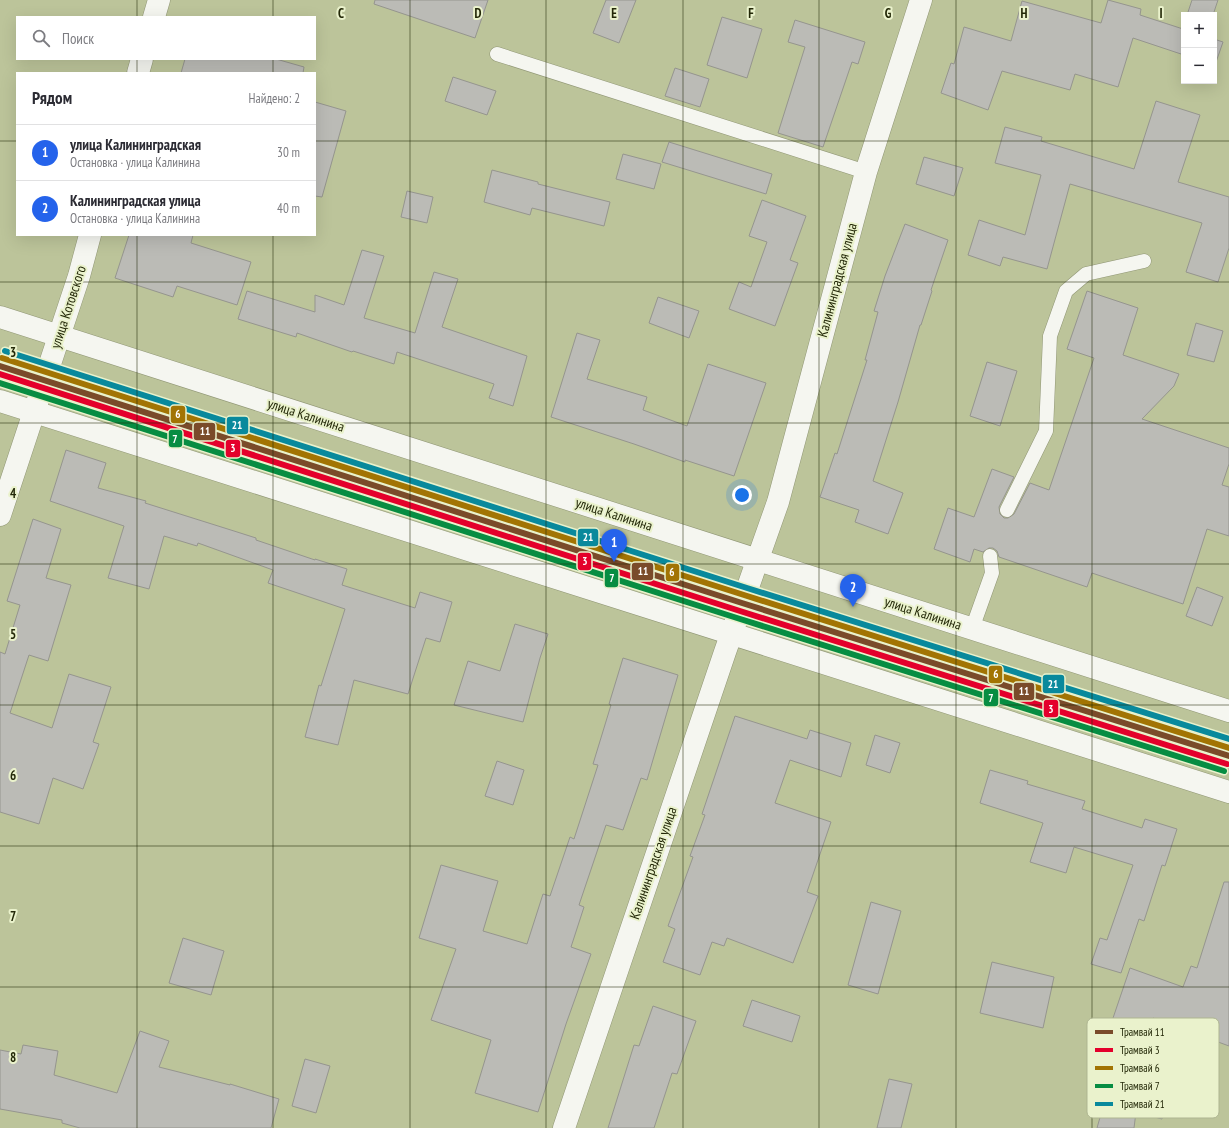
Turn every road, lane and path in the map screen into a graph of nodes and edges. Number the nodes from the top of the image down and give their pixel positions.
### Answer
1 (159, 0) edge
2 (921, 0) edge
3 (154, 16) edge
4 (496, 54) dead end
5 (142, 60) edge
6 (138, 72) edge
7 (866, 172) junction
8 (90, 236) edge
9 (1144, 261) dead end
10 (0, 317) edge
11 (58, 336) junction
12 (0, 401) edge
13 (33, 412) junction
14 (1007, 510) dead end
15 (0, 515) edge
16 (990, 556) dead end
17 (757, 560) junction
18 (972, 629) junction
19 (731, 634) junction
20 (1229, 711) edge
21 (1229, 792) edge
22 (564, 1128) edge

1 - 3 street
2 - 7 street, Калининградская улица
4 - 7 lane
5 - 6 street
7 - 17 street, Калининградская улица
8 - 11 street, улица Котовского
9 - 14 lane
10 - 11 street, улица Калинина
11 - 13 street, улица Котовского
11 - 17 street, улица Калинина
12 - 13 street
13 - 15 street, улица Котовского
13 - 19 street
16 - 18 lane
17 - 18 street, улица Калинина
17 - 19 street, Калининградская улица
18 - 20 street, улица Калинина
19 - 21 street
19 - 22 street, Калининградская улица

